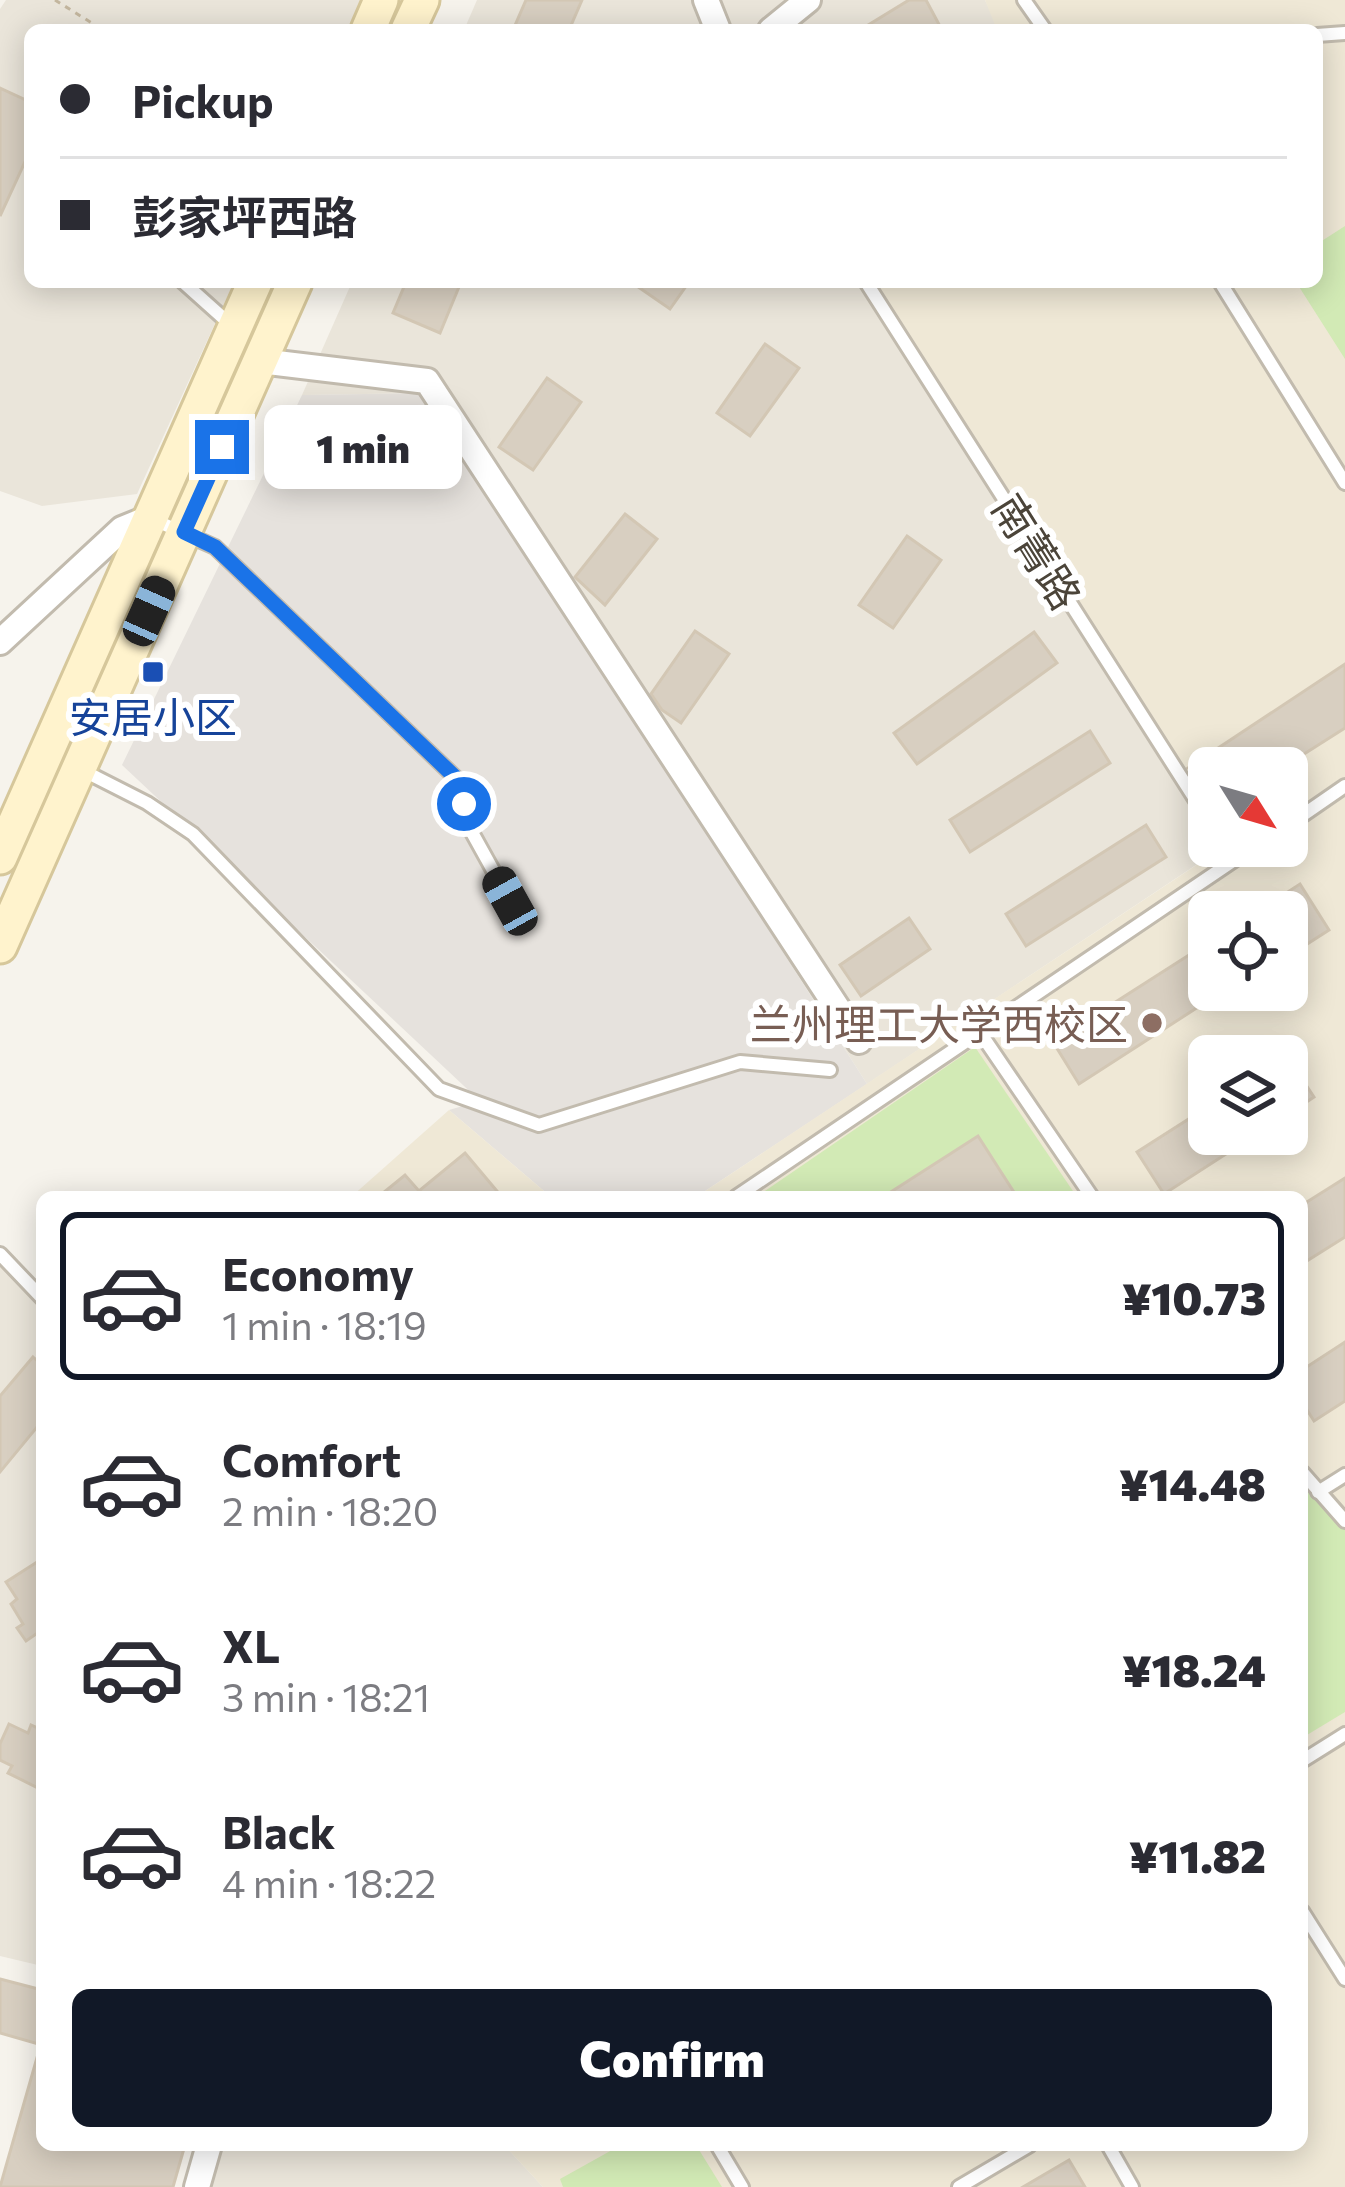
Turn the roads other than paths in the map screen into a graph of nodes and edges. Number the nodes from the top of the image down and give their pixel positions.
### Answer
1 (808, 0) edge
2 (778, 24) edge
3 (191, 288) edge
4 (252, 288) edge
5 (292, 288) edge
6 (870, 288) edge
7 (1224, 288) edge
8 (234, 328) junction
9 (260, 361) junction
10 (1345, 483) edge
11 (149, 518) junction
12 (184, 532) junction
13 (0, 642) edge
14 (79, 768) junction
15 (1345, 786) edge
16 (1188, 788) edge
17 (1308, 812) edge
18 (0, 857) edge
19 (1224, 867) edge
20 (510, 901) dead end
21 (0, 946) edge
22 (979, 1031) junction
23 (859, 1041) dead end
24 (830, 1070) dead end
25 (745, 1191) edge
26 (1088, 1191) edge
27 (0, 1254) edge
28 (36, 1292) edge
29 (1345, 1475) edge
30 (1308, 1480) edge
31 (1318, 1492) junction
32 (1345, 1521) edge
33 (1345, 1734) edge
34 (1308, 1757) edge
35 (1308, 1920) edge
36 (1345, 1979) edge
37 (206, 2151) edge
38 (721, 2151) edge
39 (1022, 2151) edge
40 (1111, 2151) edge
41 (980, 2182) edge
42 (197, 2187) edge
43 (742, 2187) edge
44 (958, 2187) edge
45 (1132, 2187) edge

1 - 2 street
3 - 8 lane
4 - 8 main road
5 - 9 main road
6 - 16 lane, 南菁路
7 - 10 lane
8 - 11 main road
9 - 12 main road
9 - 23 street
11 - 12 lane
11 - 13 street
11 - 18 main road
12 - 14 main road
12 - 20 lane
14 - 21 main road
14 - 24 lane
15 - 17 lane
19 - 22 lane
22 - 25 lane
22 - 26 lane
27 - 28 lane
29 - 31 lane
30 - 31 lane
31 - 32 lane
33 - 34 lane
35 - 36 lane
37 - 42 street
38 - 43 lane
39 - 41 lane
40 - 45 lane
41 - 44 lane

